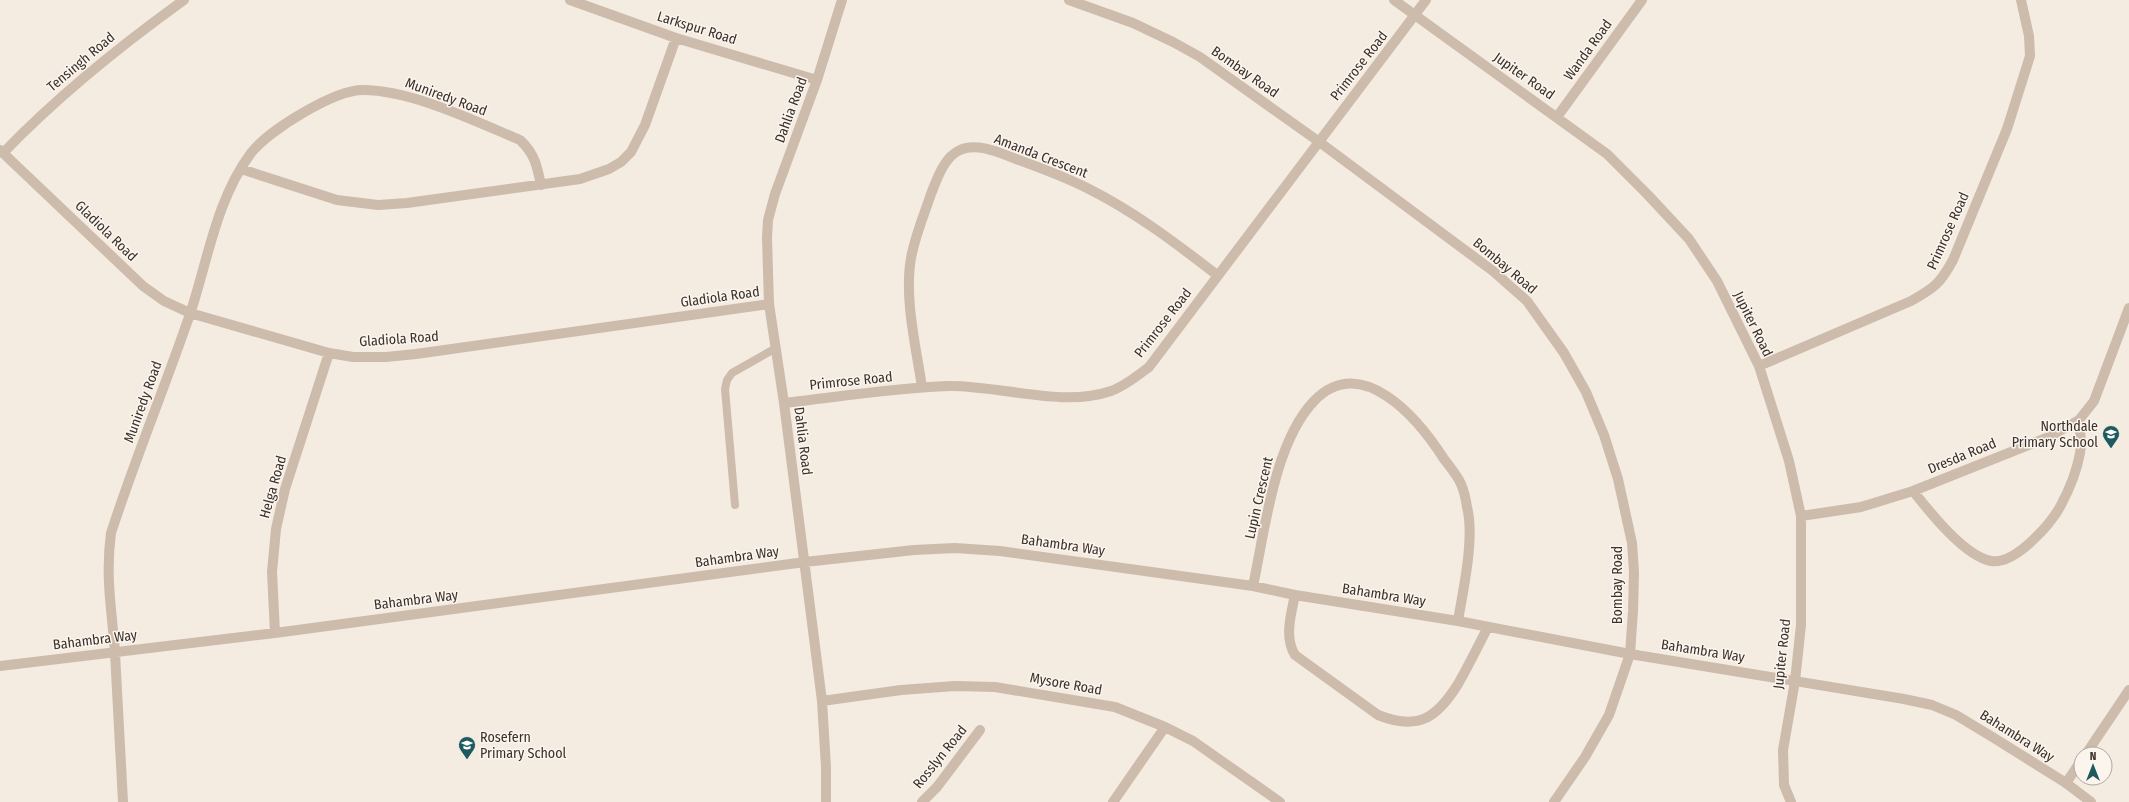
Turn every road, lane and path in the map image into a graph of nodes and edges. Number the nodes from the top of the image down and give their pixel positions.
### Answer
1 (184, 0) edge
2 (570, 0) edge
3 (842, 0) edge
4 (1069, 0) edge
5 (1394, 0) edge
6 (1426, 0) edge
7 (1642, 0) edge
8 (2021, 0) edge
9 (1415, 16) junction
10 (676, 38) junction
11 (817, 80) junction
12 (1557, 117) junction
13 (1318, 141) junction
14 (2, 152) edge
15 (241, 169) junction
16 (541, 185) junction
17 (1217, 275) junction
18 (769, 304) junction
19 (2129, 308) edge
20 (190, 313) junction
21 (776, 348) junction
22 (329, 353) junction
23 (1759, 366) junction
24 (922, 387) junction
25 (784, 403) junction
26 (2079, 420) junction
27 (1912, 491) junction
28 (735, 505) dead end
29 (1800, 516) junction
30 (805, 562) junction
31 (1253, 586) junction
32 (1294, 595) junction
33 (1458, 621) junction
34 (1488, 627) junction
35 (275, 633) junction
36 (115, 652) junction
37 (1630, 654) junction
38 (0, 666) edge
39 (1795, 681) junction
40 (2129, 690) edge
41 (822, 701) junction
42 (1165, 727) junction
43 (980, 730) dead end
44 (2091, 746) edge
45 (2073, 773) edge
46 (2066, 783) junction
47 (123, 802) edge
48 (826, 802) edge
49 (922, 802) edge
50 (1113, 802) edge
51 (1280, 802) edge
52 (1554, 802) edge
53 (1791, 802) edge
54 (2091, 802) edge

1 - 14 street, Tensingh Road
2 - 10 street, Larkspur Road
3 - 11 street, Dahlia Road
4 - 13 street, Bombay Road
5 - 9 street, Jupiter Road
6 - 9 street, Primrose Road
7 - 12 street, Wanda Road
8 - 23 street, Primrose Road
9 - 12 street, Jupiter Road
9 - 13 street, Primrose Road
10 - 11 street, Larkspur Road
10 - 16 street
11 - 18 street, Dahlia Road
12 - 23 street, Jupiter Road
13 - 17 street, Primrose Road
13 - 37 street, Bombay Road
14 - 20 street, Gladiola Road
15 - 16 street
15 - 16 street, Muniredy Road
15 - 20 street, Muniredy Road
17 - 24 street, Primrose Road
17 - 24 street, Amanda Crescent
18 - 21 street, Dahlia Road
18 - 22 street, Gladiola Road
19 - 26 street, Dresda Road
20 - 22 street, Gladiola Road
20 - 36 street, Muniredy Road
21 - 25 street, Dahlia Road
21 - 28 lane
22 - 35 street, Helga Road
23 - 29 street, Jupiter Road
24 - 25 street, Primrose Road
25 - 30 street, Dahlia Road
26 - 27 street, Dresda Road
26 - 27 street
27 - 29 street, Dresda Road
29 - 39 street, Jupiter Road
30 - 31 street, Bahambra Way
30 - 35 street, Bahambra Way
30 - 41 street, Dahlia Road
31 - 32 street, Bahambra Way
31 - 33 street, Lupin Crescent
32 - 33 street, Bahambra Way
32 - 34 street
33 - 34 street, Bahambra Way
34 - 37 street, Bahambra Way
35 - 36 street, Bahambra Way
36 - 38 street, Bahambra Way
36 - 47 street, Muniredy Road
37 - 39 street, Bahambra Way
37 - 52 street, Bombay Road
39 - 46 street, Bahambra Way
39 - 53 street, Jupiter Road
40 - 44 street
41 - 42 street, Mysore Road
41 - 48 street, Dahlia Road
42 - 50 street
42 - 51 street, Mysore Road
43 - 49 street, Rosslyn Road
45 - 46 street
46 - 54 street, Bahambra Way

